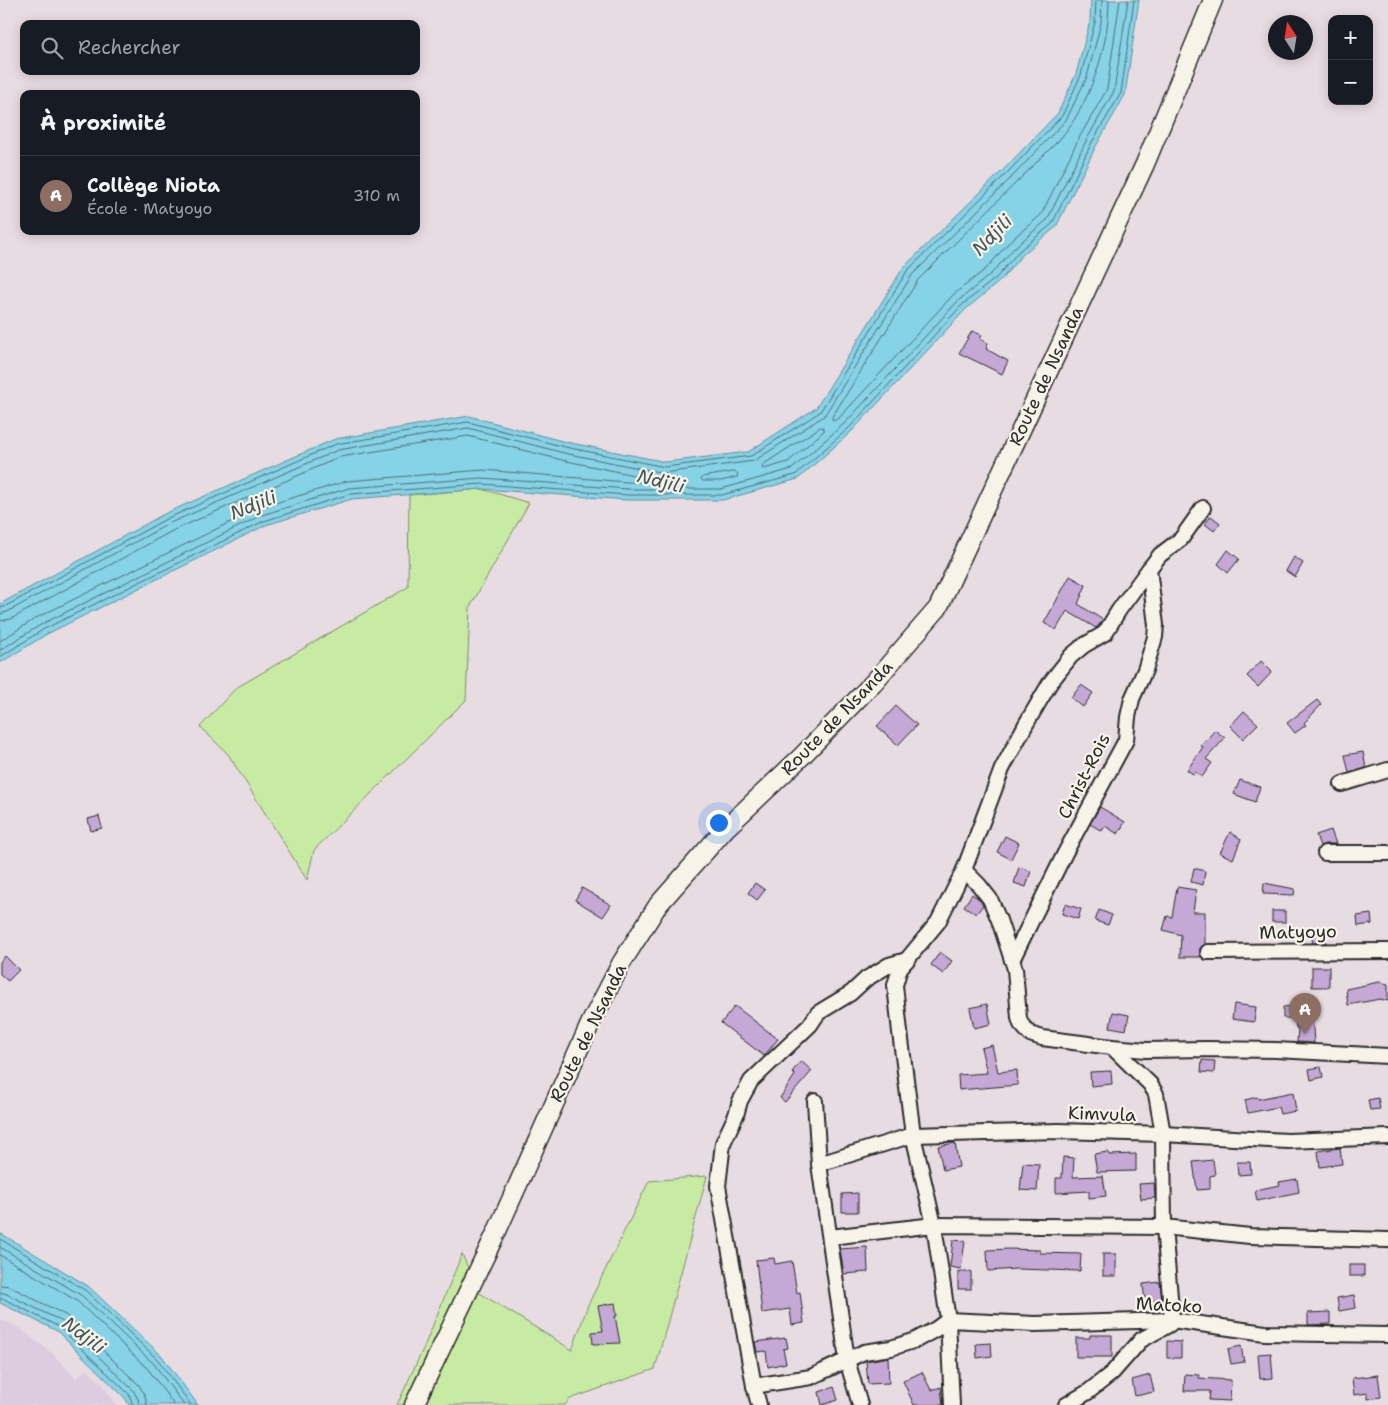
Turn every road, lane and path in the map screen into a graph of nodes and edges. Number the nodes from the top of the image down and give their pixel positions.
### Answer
1 (1213, 0) edge
2 (1203, 508) dead end
3 (1149, 569) junction
4 (1388, 770) edge
5 (1342, 784) dead end
6 (1325, 853) dead end
7 (1388, 853) edge
8 (964, 870) junction
9 (1208, 952) dead end
10 (1388, 952) edge
11 (907, 960) junction
12 (1012, 960) junction
13 (1112, 1047) junction
14 (1388, 1056) edge
15 (815, 1100) dead end
16 (1163, 1134) junction
17 (913, 1135) junction
18 (1388, 1136) edge
19 (819, 1164) junction
20 (934, 1225) junction
21 (1164, 1227) junction
22 (830, 1237) junction
23 (1388, 1240) edge
24 (948, 1320) junction
25 (1172, 1320) junction
26 (1388, 1335) edge
27 (847, 1360) junction
28 (754, 1386) junction
29 (414, 1405) edge
30 (758, 1405) edge
31 (860, 1405) edge
32 (952, 1405) edge
33 (1066, 1405) edge

1 - 29 street, Route de Nsanda
2 - 3 street
3 - 8 street
3 - 12 street, Christ-Rois
4 - 5 street
6 - 7 street
8 - 11 street
8 - 12 street
9 - 10 street, Matyoyo
11 - 17 street
11 - 28 street
12 - 13 street
13 - 14 street
13 - 16 street
15 - 19 street
16 - 17 street, Kimvula
16 - 18 street, Kimvula
16 - 21 street
17 - 19 street, Kimvula
17 - 20 street
19 - 22 street
20 - 21 street
20 - 22 street
20 - 24 street
21 - 23 street
21 - 25 street
22 - 27 street
24 - 25 street, Matoko
24 - 27 street
24 - 32 street
25 - 26 street, Matoko
25 - 33 street
27 - 28 street
27 - 31 street
28 - 30 street

